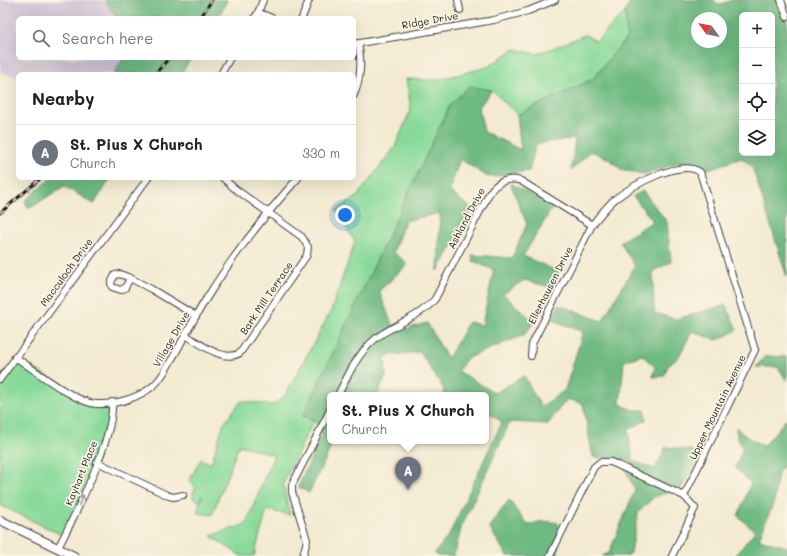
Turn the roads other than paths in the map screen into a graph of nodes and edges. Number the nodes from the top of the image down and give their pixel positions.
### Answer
1 (263, 0) edge
2 (309, 0) edge
3 (458, 0) edge
4 (781, 0) edge
5 (550, 1) edge
6 (460, 10) dead end
7 (256, 16) edge
8 (303, 16) edge
9 (787, 17) edge
10 (356, 43) edge
11 (229, 60) edge
12 (222, 72) edge
13 (356, 88) edge
14 (147, 180) edge
15 (225, 180) edge
16 (296, 180) edge
17 (267, 213) junction
18 (592, 225) junction
19 (130, 278) dead end
20 (196, 316) junction
21 (185, 335) junction
22 (532, 356) dead end
23 (15, 358) junction
24 (0, 379) edge
25 (340, 392) edge
26 (112, 402) junction
27 (327, 416) edge
28 (97, 462) junction
29 (183, 495) dead end
30 (684, 496) junction
31 (0, 520) edge
32 (58, 548) junction
33 (74, 556) edge
34 (303, 556) edge
35 (550, 556) edge
36 (672, 556) edge

1 - 7 street
2 - 8 street
3 - 6 street, Ridge Drive
4 - 9 street
5 - 10 street, Ridge Drive
10 - 13 street
11 - 12 street
14 - 23 street, Macculoch Drive
15 - 17 street, Bark Mill Terrace
16 - 17 street, Village Drive
17 - 20 street, Village Drive
17 - 21 street, Bark Mill Terrace
18 - 22 street, Ellerhausen Drive
18 - 25 street, Ashland Drive
18 - 30 street, Upper Mountain Avenue
19 - 20 street
20 - 21 street, Village Drive
21 - 26 street, Village Drive
23 - 24 street, Macculoch Drive
23 - 26 street, Village Drive
26 - 28 street, Kayhart Place
27 - 34 street
28 - 29 street
32 -> 28 street, Kayhart Place
30 - 35 street
30 - 36 street
31 - 32 main road
32 - 33 main road

